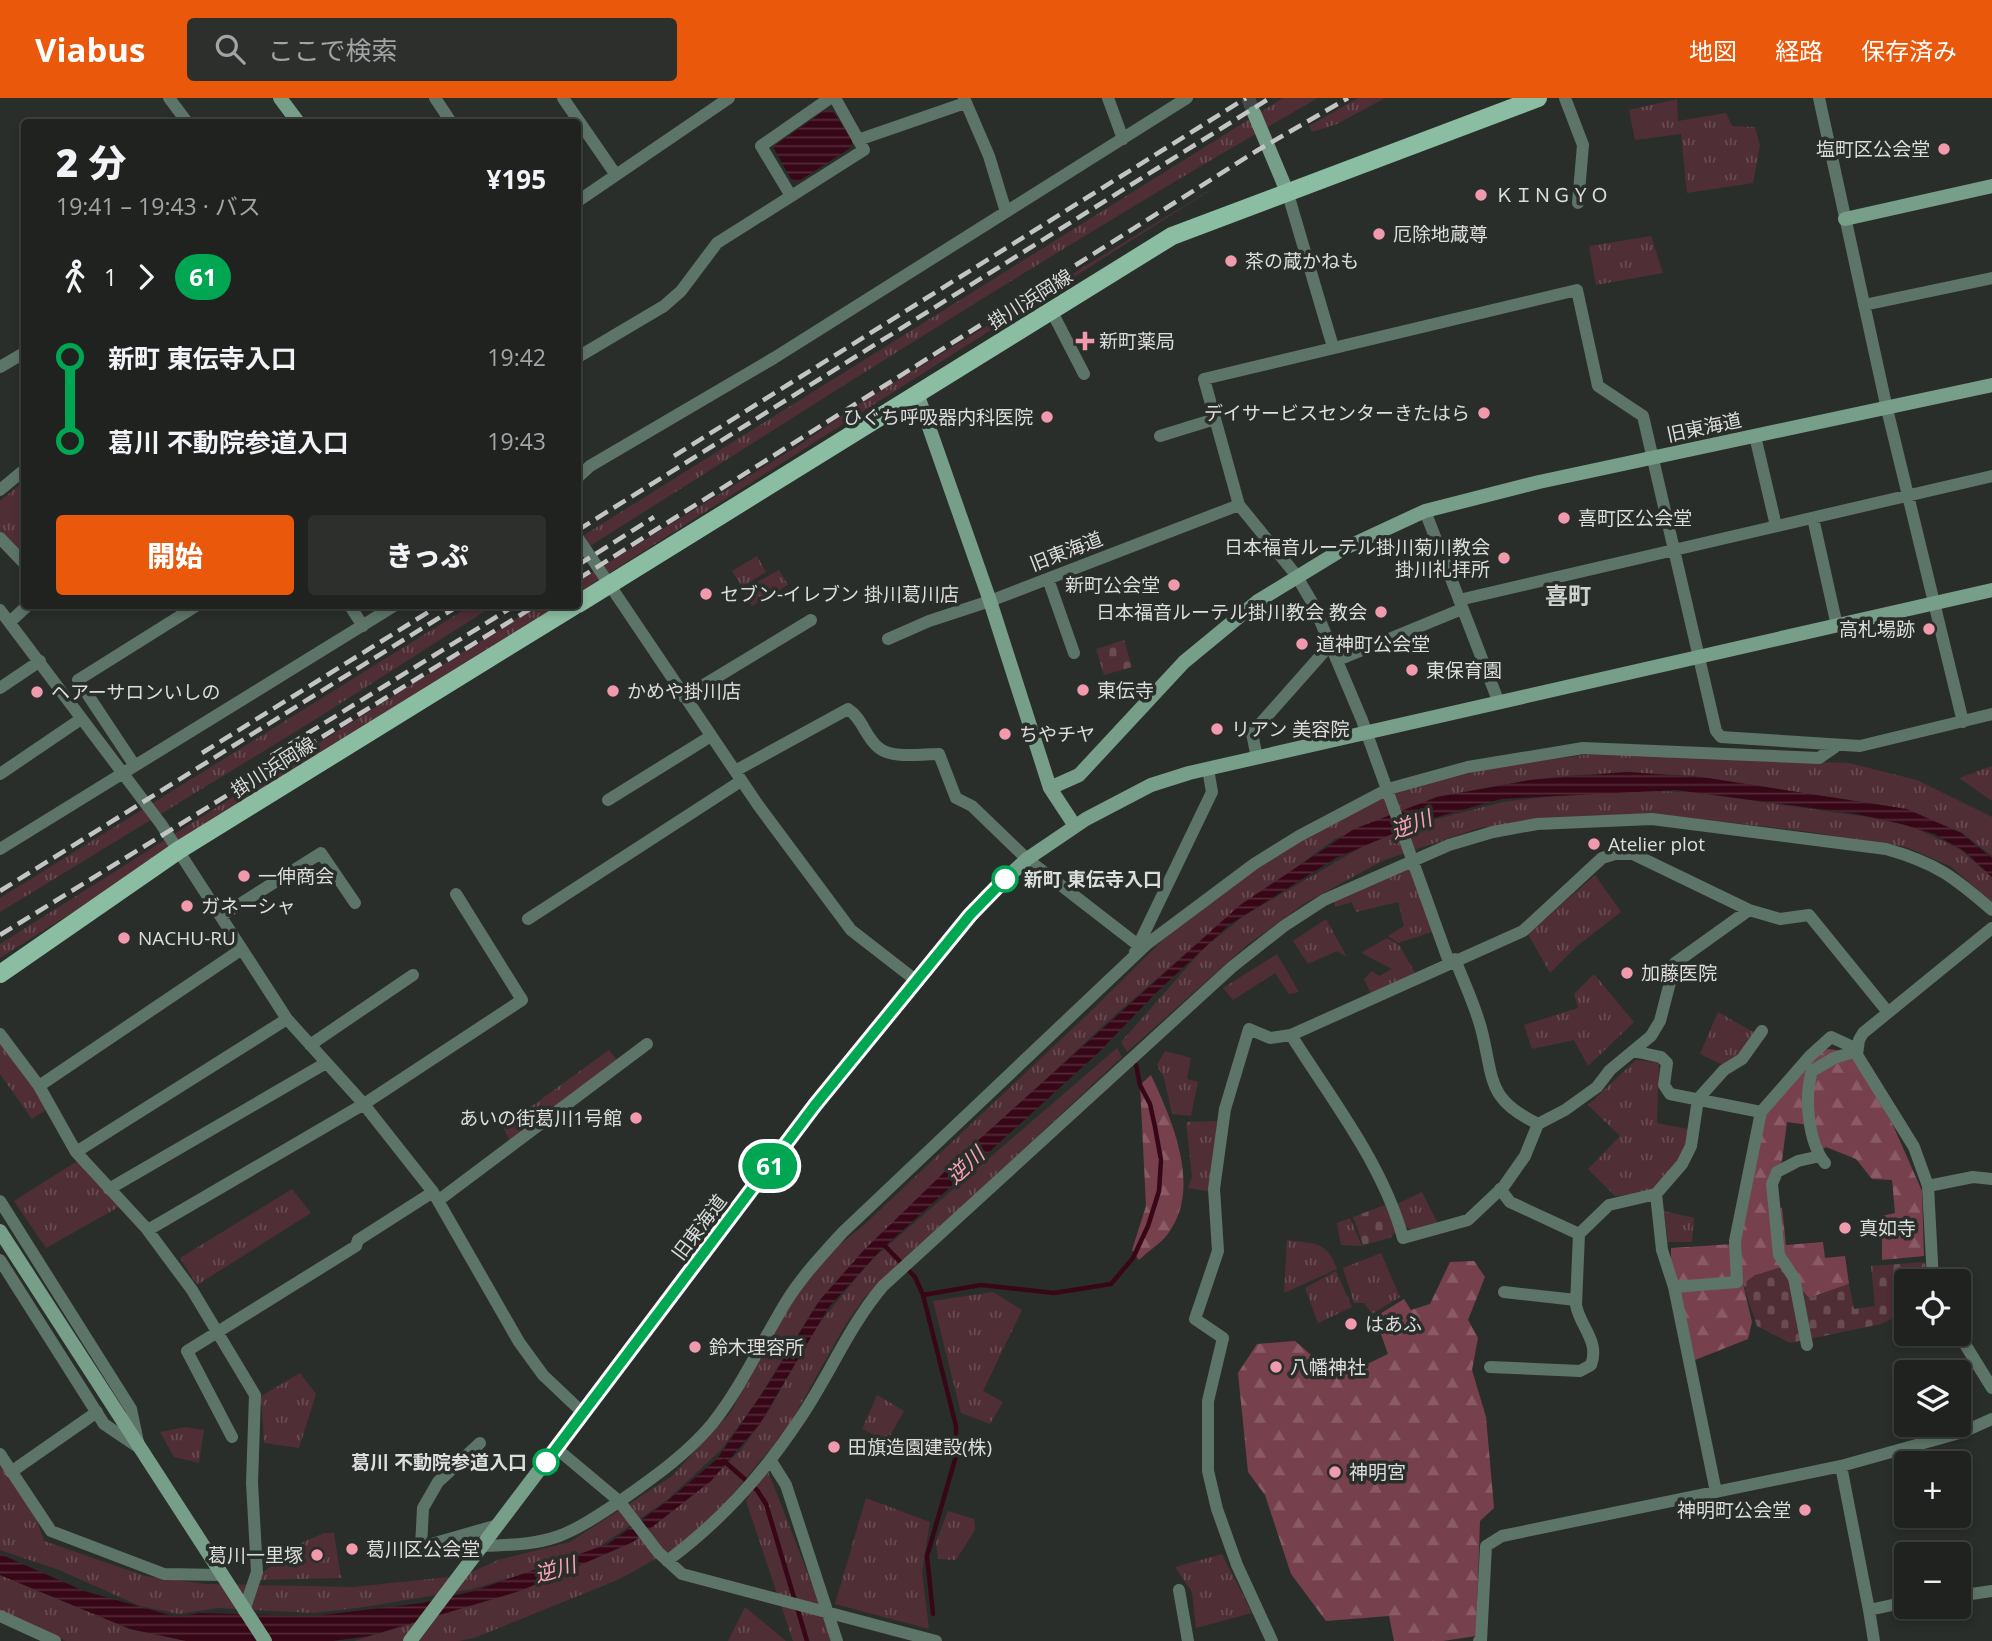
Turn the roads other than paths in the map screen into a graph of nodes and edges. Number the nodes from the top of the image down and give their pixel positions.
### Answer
1 (169, 98) edge
2 (280, 98) edge
3 (435, 98) edge
4 (563, 98) edge
5 (729, 98) edge
6 (830, 98) edge
7 (835, 98) edge
8 (1108, 98) edge
9 (1187, 98) edge
10 (1538, 98) edge
11 (1565, 98) edge
12 (1819, 98) edge
13 (964, 101) edge
14 (1254, 113) tunnel mouth
15 (185, 119) edge
16 (296, 119) edge
17 (449, 119) edge
18 (577, 119) edge
19 (581, 124) edge
20 (1123, 139) junction
21 (858, 140) junction
22 (616, 175) junction
23 (1992, 186) edge
24 (1289, 194) junction
25 (791, 196) junction
26 (581, 199) edge
27 (1578, 203) dead end
28 (1006, 212) junction
29 (1845, 219) junction
30 (1992, 278) edge
31 (1864, 305) junction
32 (1051, 310) junction
33 (1333, 346) junction
34 (21, 355) edge
35 (581, 355) edge
36 (0, 367) edge
37 (1084, 374) dead end
38 (1992, 385) edge
39 (917, 393) junction
40 (1887, 409) junction
41 (1214, 419) junction
42 (1160, 436) dead end
43 (1755, 436) junction
44 (1652, 458) junction
45 (21, 472) edge
46 (581, 474) edge
47 (1992, 476) edge
48 (0, 490) edge
49 (1909, 496) junction
50 (1239, 505) junction
51 (1424, 511) junction
52 (1813, 518) junction
53 (1776, 526) junction
54 (0, 538) edge
55 (581, 543) edge
56 (1674, 550) junction
57 (21, 560) edge
58 (1296, 575) junction
59 (1048, 579) junction
60 (608, 584) junction
61 (1992, 590) edge
62 (990, 601) junction
63 (581, 602) edge
64 (1461, 604) junction
65 (1936, 604) junction
66 (24, 609) edge
67 (190, 609) edge
68 (353, 609) edge
69 (389, 609) edge
70 (570, 609) edge
71 (0, 610) edge
72 (811, 620) dead end
73 (10, 621) junction
74 (363, 626) junction
75 (1837, 626) junction
76 (888, 639) dead end
77 (1330, 645) junction
78 (1074, 653) dead end
79 (1699, 657) junction
80 (1338, 660) junction
81 (40, 661) junction
82 (0, 688) edge
83 (684, 697) junction
84 (1499, 703) junction
85 (1992, 715) edge
86 (81, 719) junction
87 (1963, 722) junction
88 (1367, 733) junction
89 (711, 736) junction
90 (1835, 747) junction
91 (1257, 758) junction
92 (135, 766) junction
93 (1208, 769) junction
94 (0, 774) edge
95 (121, 774) junction
96 (738, 776) junction
97 (1049, 788) junction
98 (1390, 793) junction
99 (608, 800) dead end
100 (1075, 826) junction
101 (0, 849) edge
102 (179, 850) junction
103 (1413, 857) junction
104 (1027, 859) junction
105 (456, 894) dead end
106 (355, 903) dead end
107 (1749, 910) junction
108 (1992, 910) edge
109 (222, 916) junction
110 (528, 919) dead end
111 (1992, 928) edge
112 (242, 949) junction
113 (1136, 950) junction
114 (1452, 960) junction
115 (0, 974) edge
116 (413, 975) dead end
117 (918, 982) junction
118 (1887, 1012) junction
119 (287, 1019) junction
120 (1762, 1031) dead end
121 (0, 1034) edge
122 (1291, 1035) junction
123 (310, 1045) junction
124 (647, 1045) dead end
125 (1857, 1050) junction
126 (1633, 1051) junction
127 (326, 1063) junction
128 (38, 1086) junction
129 (1698, 1099) junction
130 (364, 1104) junction
131 (1761, 1112) junction
132 (1538, 1124) junction
133 (76, 1152) junction
134 (1992, 1179) edge
135 (1928, 1186) junction
136 (109, 1189) junction
137 (1500, 1189) junction
138 (1656, 1194) junction
139 (436, 1196) junction
140 (0, 1201) edge
141 (148, 1230) junction
142 (0, 1231) edge
143 (1578, 1234) junction
144 (0, 1260) edge
145 (1932, 1269) edge
146 (1674, 1287) junction
147 (1504, 1292) dead end
148 (1576, 1300) junction
149 (219, 1331) junction
150 (1807, 1345) dead end
151 (1969, 1346) edge
152 (1490, 1367) dead end
153 (1988, 1370) edge
154 (1992, 1388) edge
155 (97, 1412) junction
156 (583, 1413) junction
157 (1992, 1419) edge
158 (232, 1437) dead end
159 (480, 1443) dead end
160 (139, 1447) junction
161 (557, 1449) junction
162 (0, 1454) edge
163 (771, 1461) junction
164 (1841, 1466) junction
165 (10, 1472) junction
166 (1716, 1492) junction
167 (622, 1505) junction
168 (498, 1525) junction
169 (481, 1546) junction
170 (663, 1557) junction
171 (220, 1575) junction
172 (1179, 1590) dead end
173 (1992, 1591) edge
174 (1971, 1593) edge
175 (1894, 1605) edge
176 (1869, 1610) junction
177 (244, 1611) junction
178 (829, 1612) junction
179 (0, 1616) edge
180 (932, 1640) edge
181 (55, 1641) edge
182 (265, 1641) edge
183 (410, 1641) edge
184 (838, 1641) edge
185 (1188, 1641) edge
186 (1272, 1641) edge
187 (1479, 1641) edge
188 (1874, 1641) edge

1 - 15 street
2 - 16 street
3 - 17 street
4 - 18 street
5 - 22 street
6 - 25 street
7 - 21 street
8 - 20 street
9 - 20 street
10 - 24 main road, 掛川浜岡線
11 - 27 street
12 - 29 street
13 - 21 street
13 - 28 street
14 - 24 street
19 - 22 street
20 - 28 street
21 - 25 street
22 - 26 street
23 - 29 street
24 - 32 main road, 掛川浜岡線
24 - 33 street
25 - 35 street
28 - 46 street
29 - 31 street
30 - 31 street
31 - 40 street
32 - 37 street
32 - 39 main road, 掛川浜岡線
33 - 41 street, 旧東海道
33 - 44 street, 旧東海道
34 - 36 street
38 - 40 street, 旧東海道
39 - 60 main road, 掛川浜岡線
39 - 62 street
40 - 43 street, 旧東海道
40 - 49 street
41 - 42 street
41 - 50 street, 旧東海道
43 - 44 street, 旧東海道
43 - 53 street
44 - 51 street
44 - 56 street
45 - 48 street
47 - 49 street
49 - 52 street
49 - 65 street
50 - 58 street
50 - 59 street, 旧東海道
51 - 58 street
51 - 64 street
52 - 53 street
52 - 75 street
53 - 56 street
54 - 57 street
55 - 60 street
56 - 64 street
56 - 79 street
58 - 77 street
58 - 97 street
59 - 62 street, 旧東海道
59 - 78 street
60 - 63 main road, 掛川浜岡線
60 - 83 street
61 - 65 street
62 - 76 street, 旧東海道
62 - 97 street
64 - 80 street
64 - 84 street
65 - 75 street, 旧東海道
65 - 87 street
66 - 73 street
67 - 92 street
68 - 74 street
69 - 74 street
70 - 102 main road, 掛川浜岡線
71 - 73 street
72 - 83 street
73 - 81 street
74 - 92 street
75 - 79 street, 旧東海道
77 - 80 street
77 - 91 street
79 - 84 street, 旧東海道
79 - 90 street
80 - 88 street
81 - 82 street
81 - 86 street
83 - 89 street
84 - 88 street, 旧東海道
85 - 87 street
86 - 94 street
86 - 95 street
87 - 90 street
88 - 91 street, 旧東海道
88 - 98 street
89 - 96 street
89 - 99 street
90 - 98 street
91 - 93 street, 旧東海道
92 - 95 street
93 - 100 street, 旧東海道
93 - 113 street
95 - 101 street
95 - 102 street
96 - 104 street
96 - 110 street
96 - 117 street
97 - 100 street
98 - 103 street
98 - 113 street
100 - 104 street, 旧東海道
102 - 109 street
102 - 115 main road, 掛川浜岡線
103 - 108 street
103 - 114 street
103 - 163 street
104 - 113 street
104 - 117 street, 旧東海道
105 - 130 street
106 - 109 street
107 - 114 street
107 - 118 street
107 - 126 street
109 - 112 street
111 - 118 street
112 - 119 street
112 - 128 street
113 - 167 street
114 - 122 street
114 - 132 street
116 - 123 street
117 - 156 street, 旧東海道
118 - 125 street
119 - 123 street
119 - 133 street
120 - 129 street
121 - 128 street
122 - 137 street
122 - 186 street
123 - 127 street
124 - 139 street
125 - 131 street
125 - 135 street
125 - 150 street
126 - 129 street
126 - 132 street
127 - 130 street
127 - 136 street
128 - 133 street
129 - 131 street
129 - 138 street
130 - 139 street
130 - 141 street
131 - 146 street
132 - 137 street
133 - 136 street
134 - 135 street
135 - 145 street
136 - 141 street
137 - 143 street
138 - 143 street
138 - 146 street
139 - 149 street
139 - 156 street
140 - 160 street
141 - 149 street
142 - 160 street
143 - 148 street
144 - 155 street
146 - 166 street
147 - 148 street
148 - 152 street
149 - 158 street
149 - 177 street
151 - 153 street
153 - 154 street
155 - 160 street
155 - 165 street
156 - 161 street, 旧東海道
157 - 164 street
159 - 168 street
160 - 171 street
161 - 167 street
161 - 168 street, 旧東海道
162 - 165 street
163 - 170 street
163 - 178 street
164 - 166 street
164 - 176 street
165 - 171 street
166 - 187 street
167 - 169 street
167 - 170 street
168 - 169 street, 旧東海道
169 - 183 street, 旧東海道
170 - 178 street
171 - 177 street
172 - 185 street
173 - 174 street
175 - 176 street
176 - 188 street
177 - 182 street
178 - 180 street
178 - 184 street
179 - 181 street

